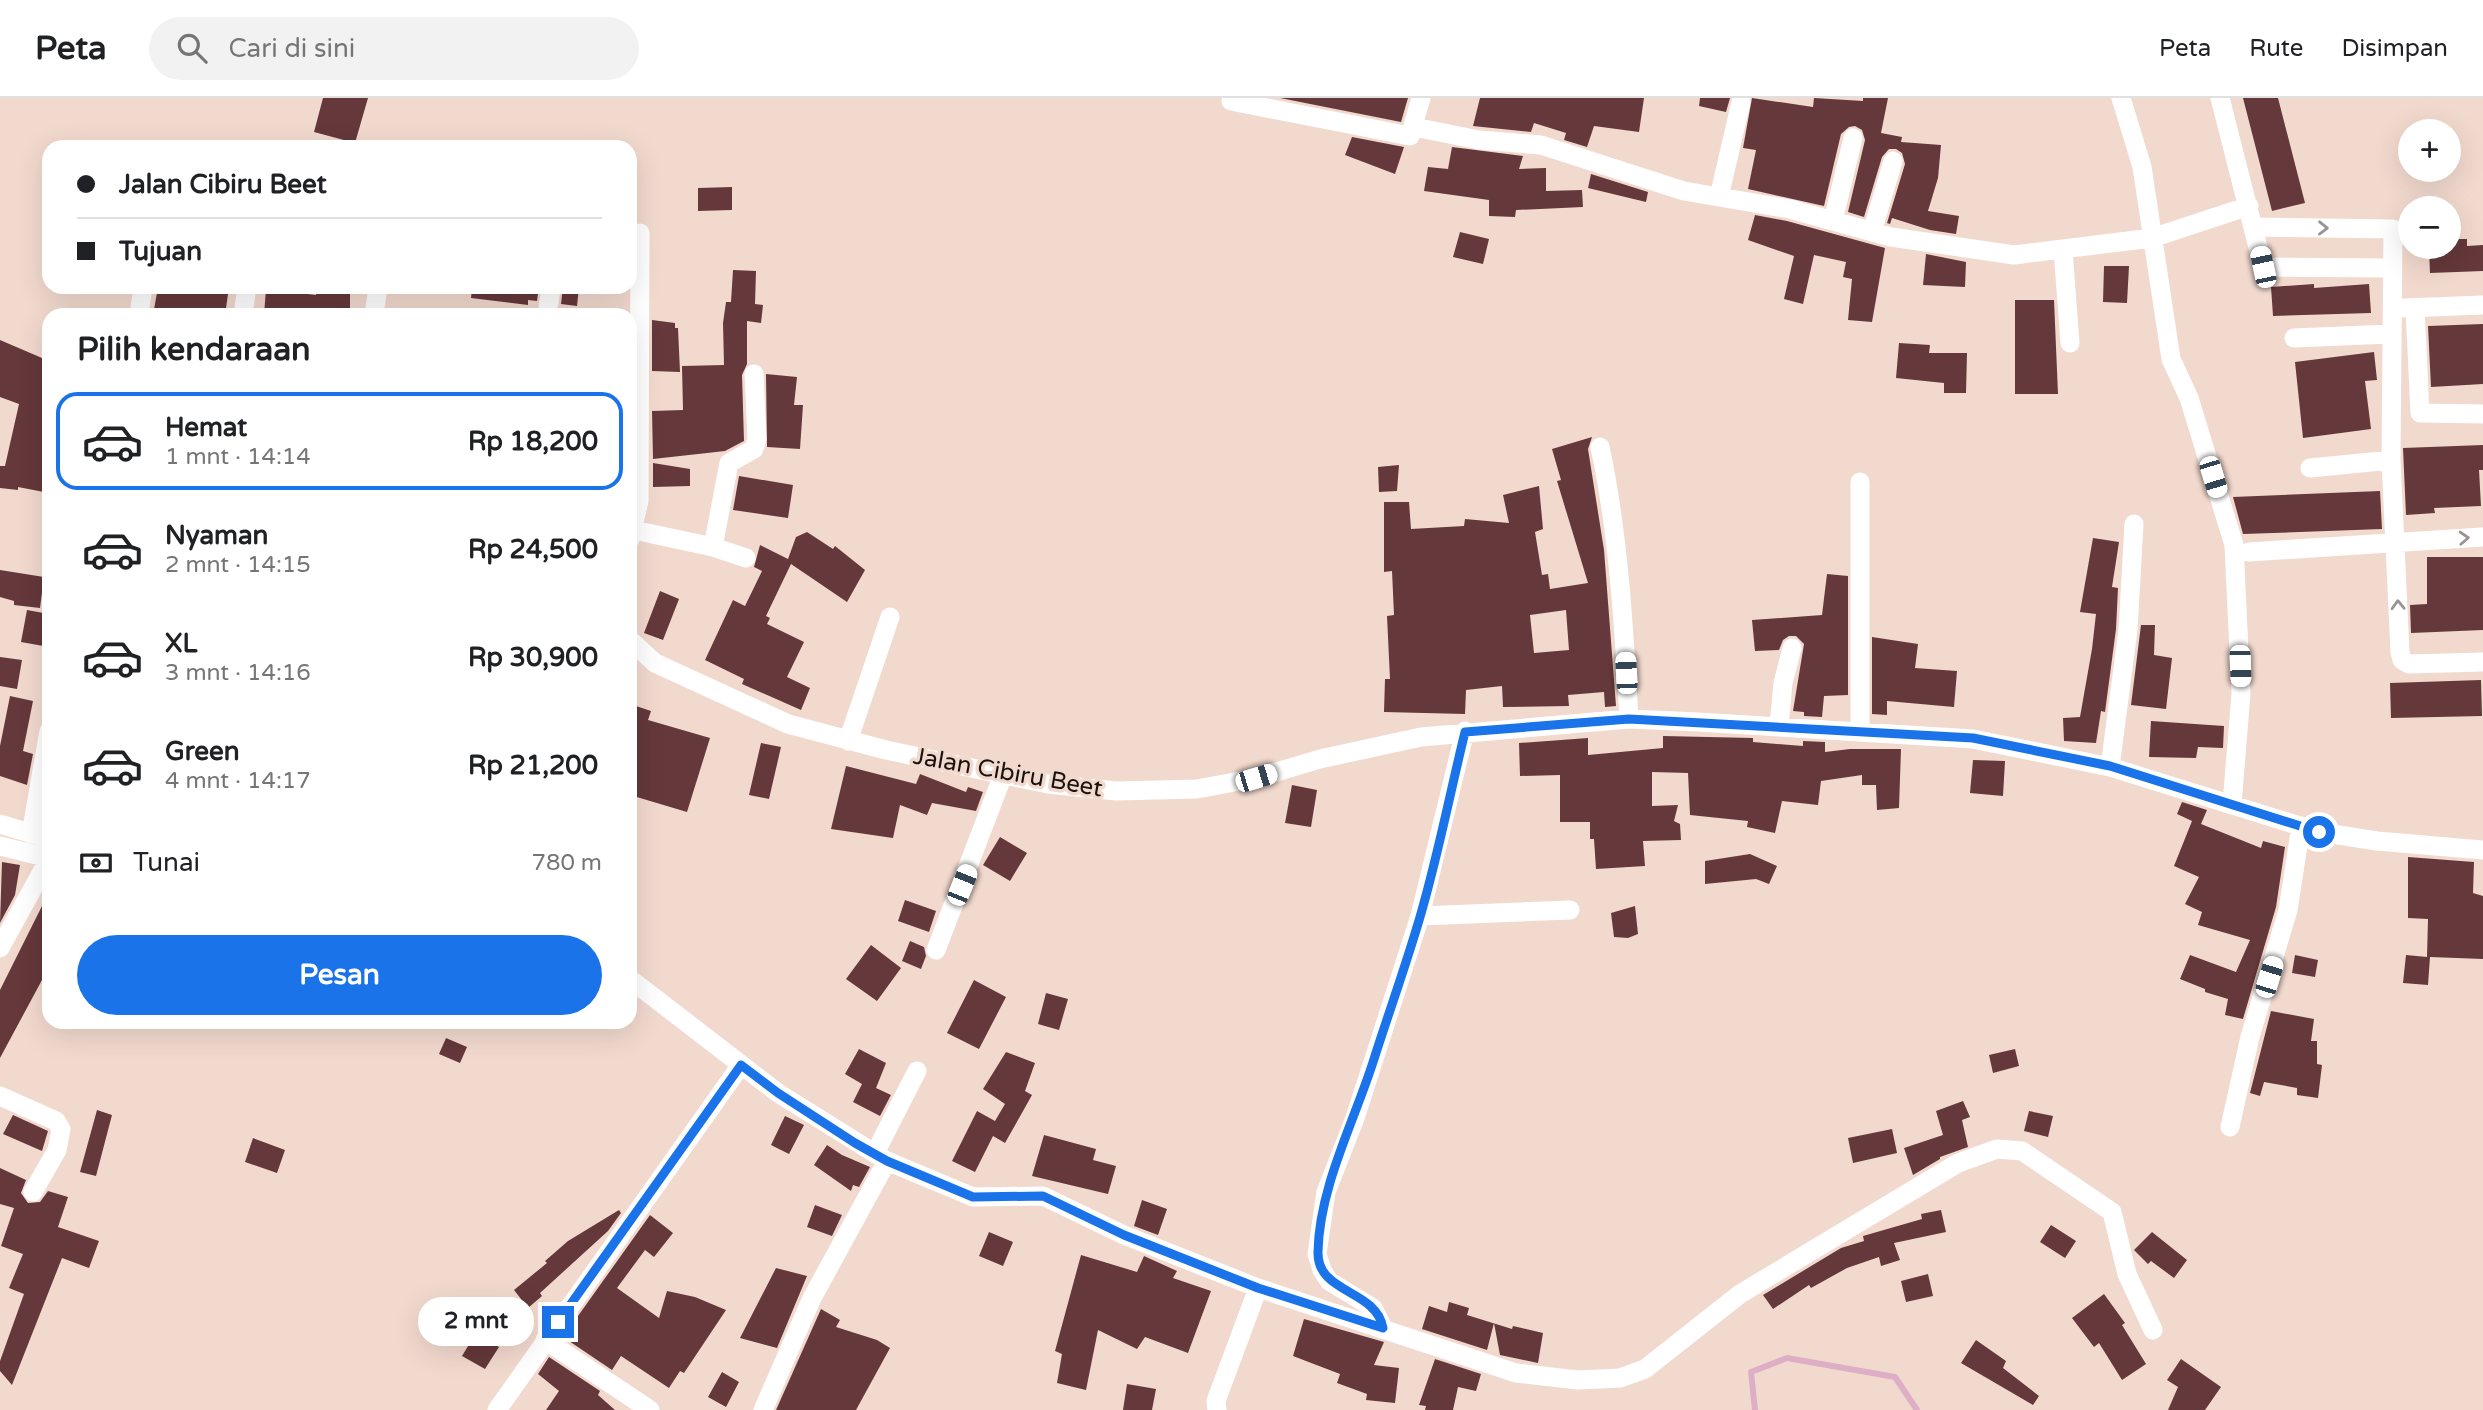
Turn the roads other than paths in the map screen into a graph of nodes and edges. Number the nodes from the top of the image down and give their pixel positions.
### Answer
1 (2121, 98) edge
2 (2220, 98) edge
3 (1418, 99) edge
4 (1231, 101) dead end
5 (1741, 102) dead end
6 (1413, 127) junction
7 (1853, 138) dead end
8 (1893, 161) dead end
9 (1719, 197) junction
10 (2249, 206) junction
11 (1833, 221) junction
12 (2255, 227) junction
13 (1872, 232) junction
14 (640, 233) dead end
15 (2152, 238) junction
16 (2063, 250) junction
17 (2392, 268) junction
18 (2483, 304) edge
19 (2415, 308) junction
20 (2392, 309) junction
21 (2390, 334) junction
22 (2294, 338) dead end
23 (2070, 343) dead end
24 (754, 374) dead end
25 (2483, 414) edge
26 (1600, 447) dead end
27 (2391, 460) junction
28 (2311, 468) dead end
29 (1860, 482) dead end
30 (637, 510) edge
31 (2134, 524) dead end
32 (637, 536) edge
33 (2483, 537) edge
34 (2396, 541) junction
35 (713, 547) junction
36 (2249, 552) dead end
37 (746, 558) dead end
38 (890, 617) dead end
39 (637, 646) edge
40 (1792, 648) dead end
41 (2483, 663) edge
42 (1629, 719) junction
43 (1779, 726) junction
44 (1465, 732) junction
45 (1860, 732) junction
46 (848, 741) junction
47 (2110, 766) junction
48 (1003, 775) junction
49 (2232, 804) junction
50 (42, 813) edge
51 (0, 824) edge
52 (2301, 826) junction
53 (40, 836) edge
54 (0, 846) edge
55 (2483, 850) edge
56 (42, 857) edge
57 (42, 871) edge
58 (1570, 910) dead end
59 (1420, 916) junction
60 (1, 943) edge
61 (936, 950) dead end
62 (637, 984) edge
63 (741, 1065) junction
64 (917, 1071) dead end
65 (0, 1096) edge
66 (2230, 1127) dead end
67 (881, 1157) junction
68 (33, 1192) dead end
69 (1258, 1288) junction
70 (1383, 1328) junction
71 (2153, 1330) dead end
72 (545, 1340) junction
73 (497, 1410) edge
74 (650, 1410) edge
75 (762, 1410) edge
76 (1217, 1410) edge

1 - 15 street
2 - 10 street
3 - 6 street
4 - 6 street
5 - 9 street
6 - 9 street
7 - 11 street
8 - 13 street
9 - 11 street
10 - 12 street
10 - 15 street
11 - 13 street
12 - 17 street
12 -> 17 street
13 - 16 street
14 - 30 street
15 - 16 street
15 - 49 street
16 - 23 street
17 - 20 street
18 - 19 street
19 - 20 street
19 - 25 street
20 - 21 street
21 - 22 street
21 - 27 street
24 - 35 street
26 - 42 street
27 - 28 street
27 - 34 street
29 - 45 street
31 - 47 street
32 - 35 street
34 -> 33 street
34 - 36 street
41 -> 34 street
35 - 37 street
38 - 46 street
39 - 46 street, Jalan Cibiru Beet
40 - 43 street
42 - 43 street, Jalan Cibiru Beet
42 - 44 street, Jalan Cibiru Beet
43 - 45 street, Jalan Cibiru Beet
44 - 48 street, Jalan Cibiru Beet
44 - 59 street
45 - 47 street, Jalan Cibiru Beet
46 - 48 street, Jalan Cibiru Beet
47 - 49 street, Jalan Cibiru Beet
48 - 61 street
49 - 52 street, Jalan Cibiru Beet
50 - 53 street
51 - 53 street
52 - 55 street, Jalan Cibiru Beet
52 - 66 street
54 - 56 street
57 - 60 street
58 - 59 street
59 - 70 street
62 - 63 street
63 - 67 street
63 - 72 street
64 - 67 street
65 - 68 street
67 - 69 street
67 - 75 street
69 - 70 street
69 - 76 street
70 - 71 street
72 - 73 street
72 - 74 street

